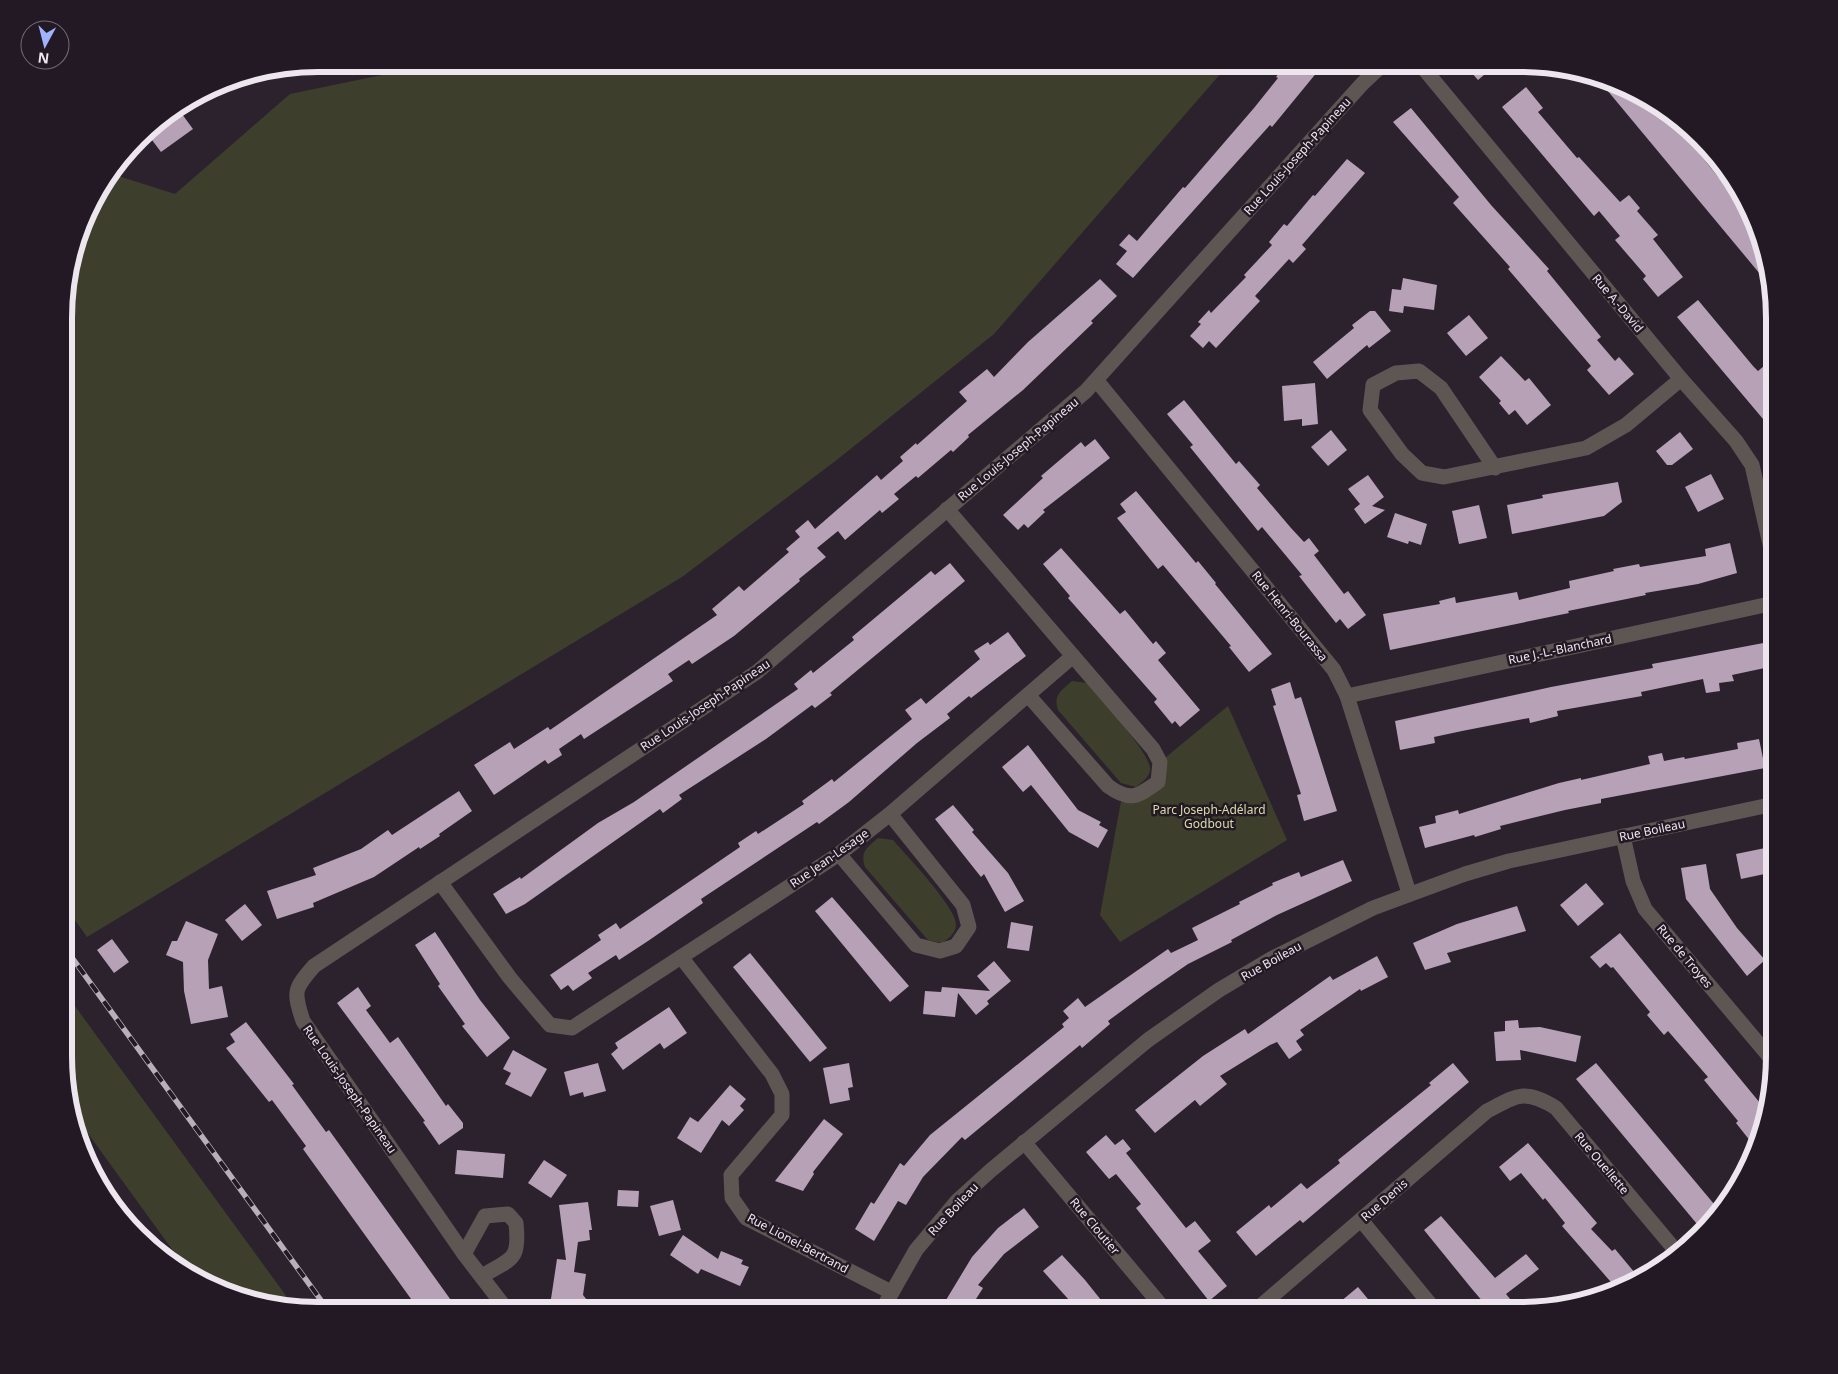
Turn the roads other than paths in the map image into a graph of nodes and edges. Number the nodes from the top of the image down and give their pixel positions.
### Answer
1 (1375, 72) edge
2 (1427, 72) edge
3 (1682, 379) junction
4 (1097, 380) junction
5 (1495, 468) junction
6 (947, 508) junction
7 (1766, 527) edge
8 (1766, 605) edge
9 (1073, 656) junction
10 (1028, 696) junction
11 (1346, 696) junction
12 (1766, 806) edge
13 (890, 814) junction
14 (1623, 836) junction
15 (840, 854) junction
16 (440, 882) junction
17 (1409, 893) junction
18 (681, 957) junction
19 (1766, 1053) edge
20 (1516, 1096) joint
21 (1024, 1142) junction
22 (1361, 1220) junction
23 (1673, 1248) edge
24 (464, 1254) junction
25 (482, 1276) junction
26 (891, 1292) junction
27 (501, 1302) edge
28 (886, 1302) edge
29 (1158, 1302) edge
30 (1265, 1302) edge
31 (1428, 1302) edge

1 - 4 street, Rue Louis-Joseph-Papineau
2 - 3 street, Rue A.-David
3 - 5 street
3 - 7 street, Rue A.-David
4 - 6 street, Rue Louis-Joseph-Papineau
4 - 11 street, Rue Henri-Bourassa
5 - 5 street
6 - 9 street
6 - 16 street, Rue Louis-Joseph-Papineau
8 - 11 street, Rue J.-L.-Blanchard
9 - 10 street, Rue Jean-Lesage
9 - 10 street
10 - 13 street, Rue Jean-Lesage
11 - 17 street, Rue Henri-Bourassa
12 - 14 street, Rue Boileau
13 - 15 street, Rue Jean-Lesage
13 - 15 street
14 - 17 street, Rue Boileau
14 - 19 street, Rue de Troyes
15 - 18 street, Rue Jean-Lesage
16 - 18 street, Rue Jean-Lesage
16 - 24 street, Rue Louis-Joseph-Papineau
17 - 21 street, Rue Boileau
18 - 26 street, Rue Lionel-Bertrand
20 - 22 street, Rue Denis
20 - 23 street, Rue Ouellette
21 - 26 street, Rue Boileau
21 - 29 street, Rue Cloutier
22 - 30 street, Rue Denis
22 - 31 street
24 - 25 street, Rue Louis-Joseph-Papineau
24 - 25 street
25 - 27 street, Rue Louis-Joseph-Papineau
26 - 28 street, Rue Boileau

